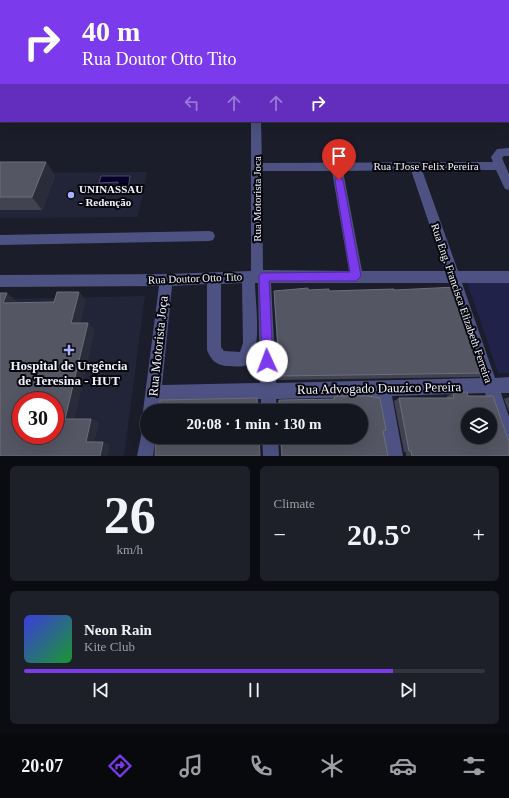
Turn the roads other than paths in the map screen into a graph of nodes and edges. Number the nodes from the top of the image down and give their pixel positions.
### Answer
1 (256, 122) edge
2 (507, 152) edge
3 (415, 166) junction
4 (499, 166) junction
5 (257, 167) junction
6 (337, 167) junction
7 (509, 186) edge
8 (209, 236) dead end
9 (0, 240) edge
10 (356, 276) junction
11 (257, 277) junction
12 (453, 277) junction
13 (509, 277) edge
14 (214, 278) junction
15 (166, 280) junction
16 (0, 281) edge
17 (491, 385) junction
18 (509, 385) edge
19 (384, 389) junction
20 (268, 390) junction
21 (153, 393) junction
22 (152, 404) edge
23 (269, 404) edge
24 (509, 440) edge
25 (147, 444) edge
26 (270, 444) edge
27 (145, 456) edge
28 (271, 456) edge
29 (395, 456) edge

1 - 5 street, Rua Motorista Joca
2 - 4 street
3 - 4 street, Rua TJose Felix Pereira
3 - 6 street, Rua TJose Felix Pereira
3 - 12 street, Rua Eng. Francisca Elizabeth Ferreira
4 - 7 street
5 - 6 street, Rua TJose Felix Pereira
5 - 11 street, Rua Motorista Joca
6 - 10 street
8 - 9 street
10 - 11 street, Rua Doutor Otto Tito
10 - 12 street, Rua Doutor Otto Tito
11 - 14 street, Rua Doutor Otto Tito
11 - 14 street
11 - 20 street
12 - 13 street, Rua Doutor Otto Tito
12 - 17 street, Rua Eng. Francisca Elizabeth Ferreira
14 - 15 street, Rua Doutor Otto Tito
15 - 16 street, Rua Doutor Otto Tito
15 - 21 street, Rua Motorista Joça
17 - 18 street, Rua Advogado Dauzico Pereira
17 - 19 street, Rua Advogado Dauzico Pereira
17 - 24 street, Rua Eng. Francisca Elizabeth Ferreira
19 - 20 street, Rua Advogado Dauzico Pereira
19 - 29 street
20 - 21 street, Rua Advogado Dauzico Pereira
20 - 23 street
21 - 22 street, Rua Motorista Joça
25 - 27 street
26 - 28 street

